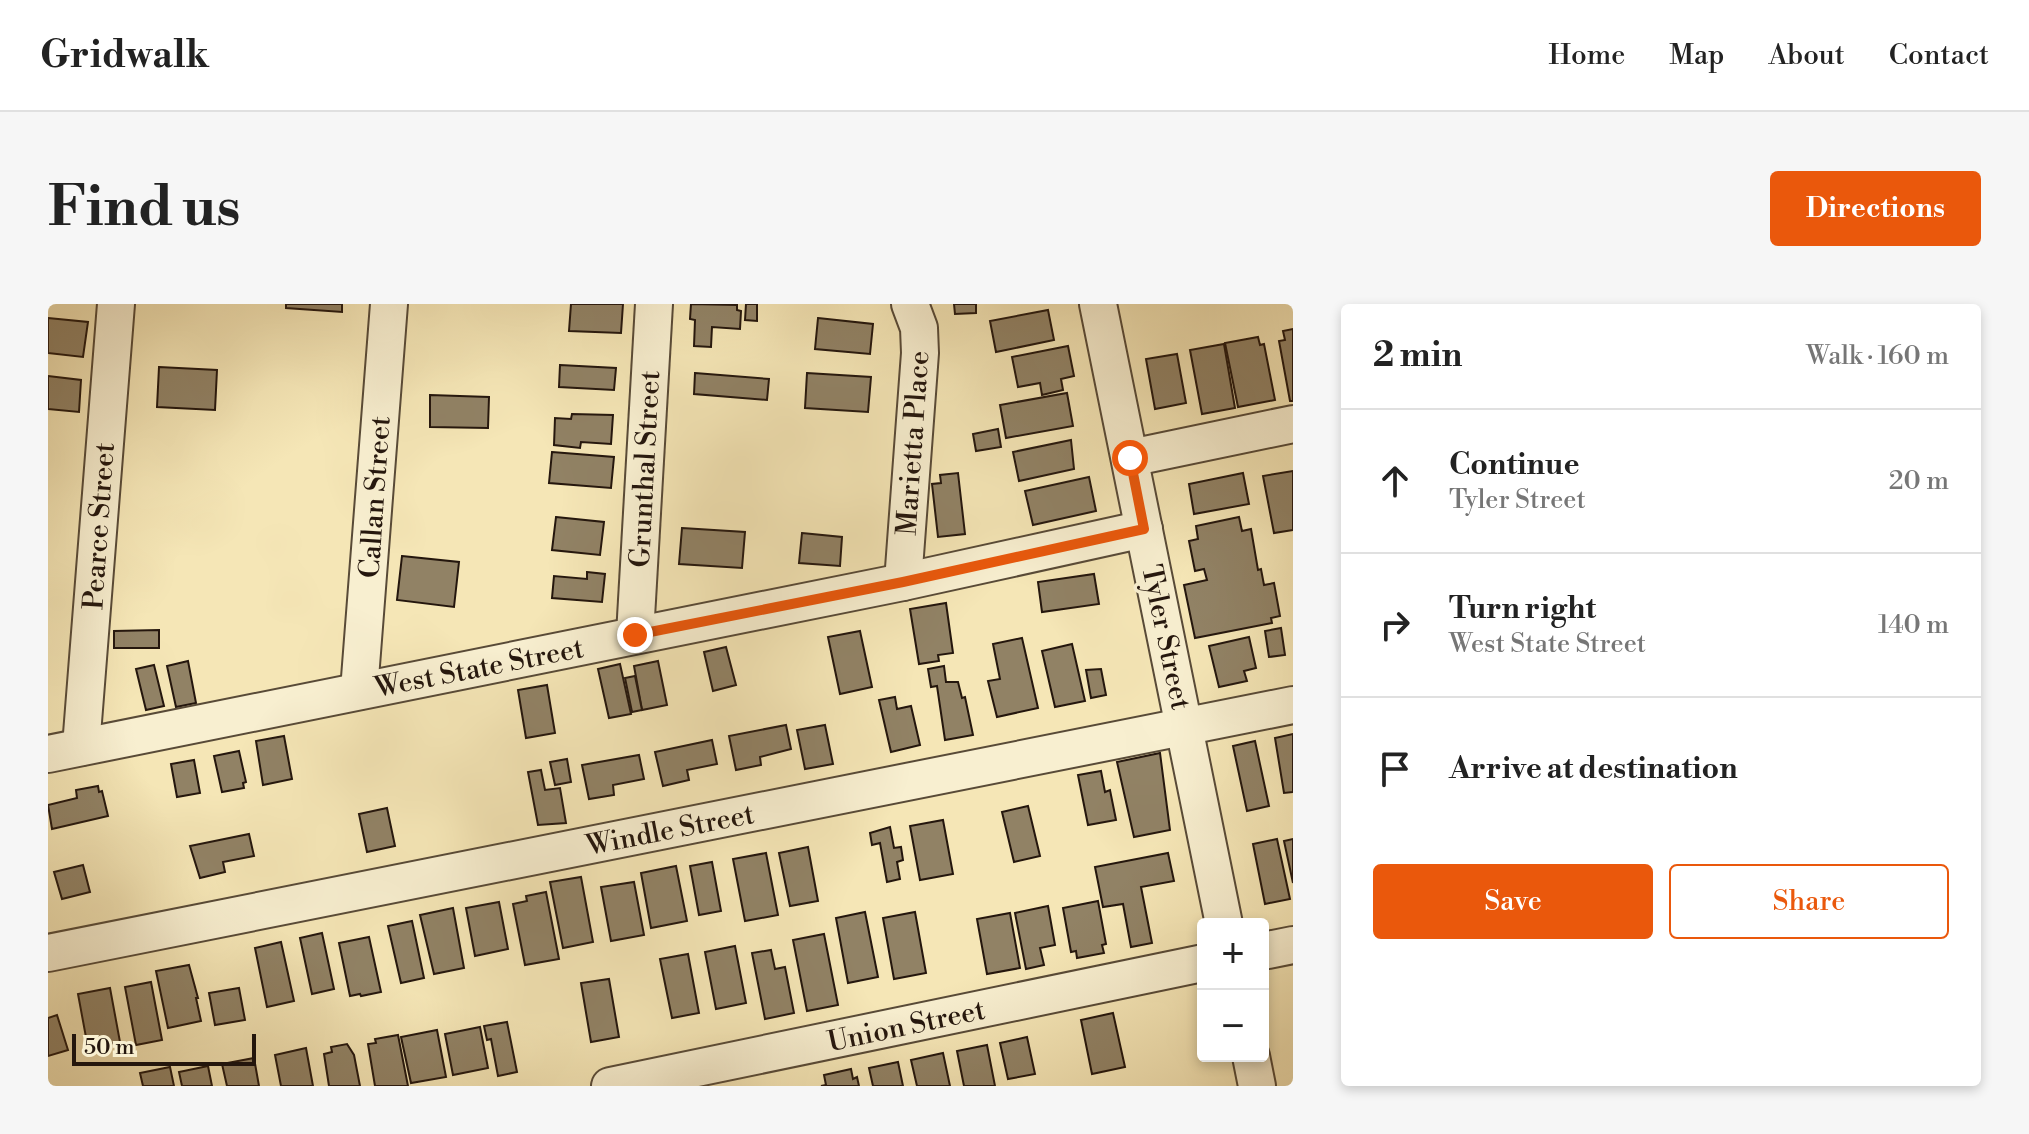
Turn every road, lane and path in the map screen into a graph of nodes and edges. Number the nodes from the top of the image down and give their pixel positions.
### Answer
1 (116, 304) edge
2 (389, 304) edge
3 (654, 304) edge
4 (1098, 304) edge
5 (910, 305) edge
6 (1293, 424) edge
7 (1130, 458) junction
8 (1144, 529) junction
9 (903, 582) junction
10 (635, 635) junction
11 (359, 691) junction
12 (1293, 705) edge
13 (1185, 726) junction
14 (65, 751) edge
15 (1223, 918) edge
16 (1293, 945) edge
17 (1269, 950) edge
18 (48, 953) edge
19 (1197, 964) edge
20 (1252, 1062) edge
21 (610, 1086) edge
22 (1257, 1086) edge

1 - 14 street, Pearce Street
2 - 11 street, Callan Street
3 - 10 street, Grunthal Street
4 - 7 street, Tyler Street
5 - 9 street, Marietta Place
6 - 7 street
7 - 8 street, Tyler Street
8 - 9 street, West State Street
8 - 13 street, Tyler Street
9 - 10 street, West State Street
10 - 11 street, West State Street
11 - 14 street, West State Street
12 - 13 street, Windle Street
13 - 15 street, Tyler Street
13 - 18 street, Windle Street
16 - 17 street
19 - 21 street, Union Street
20 - 22 street

